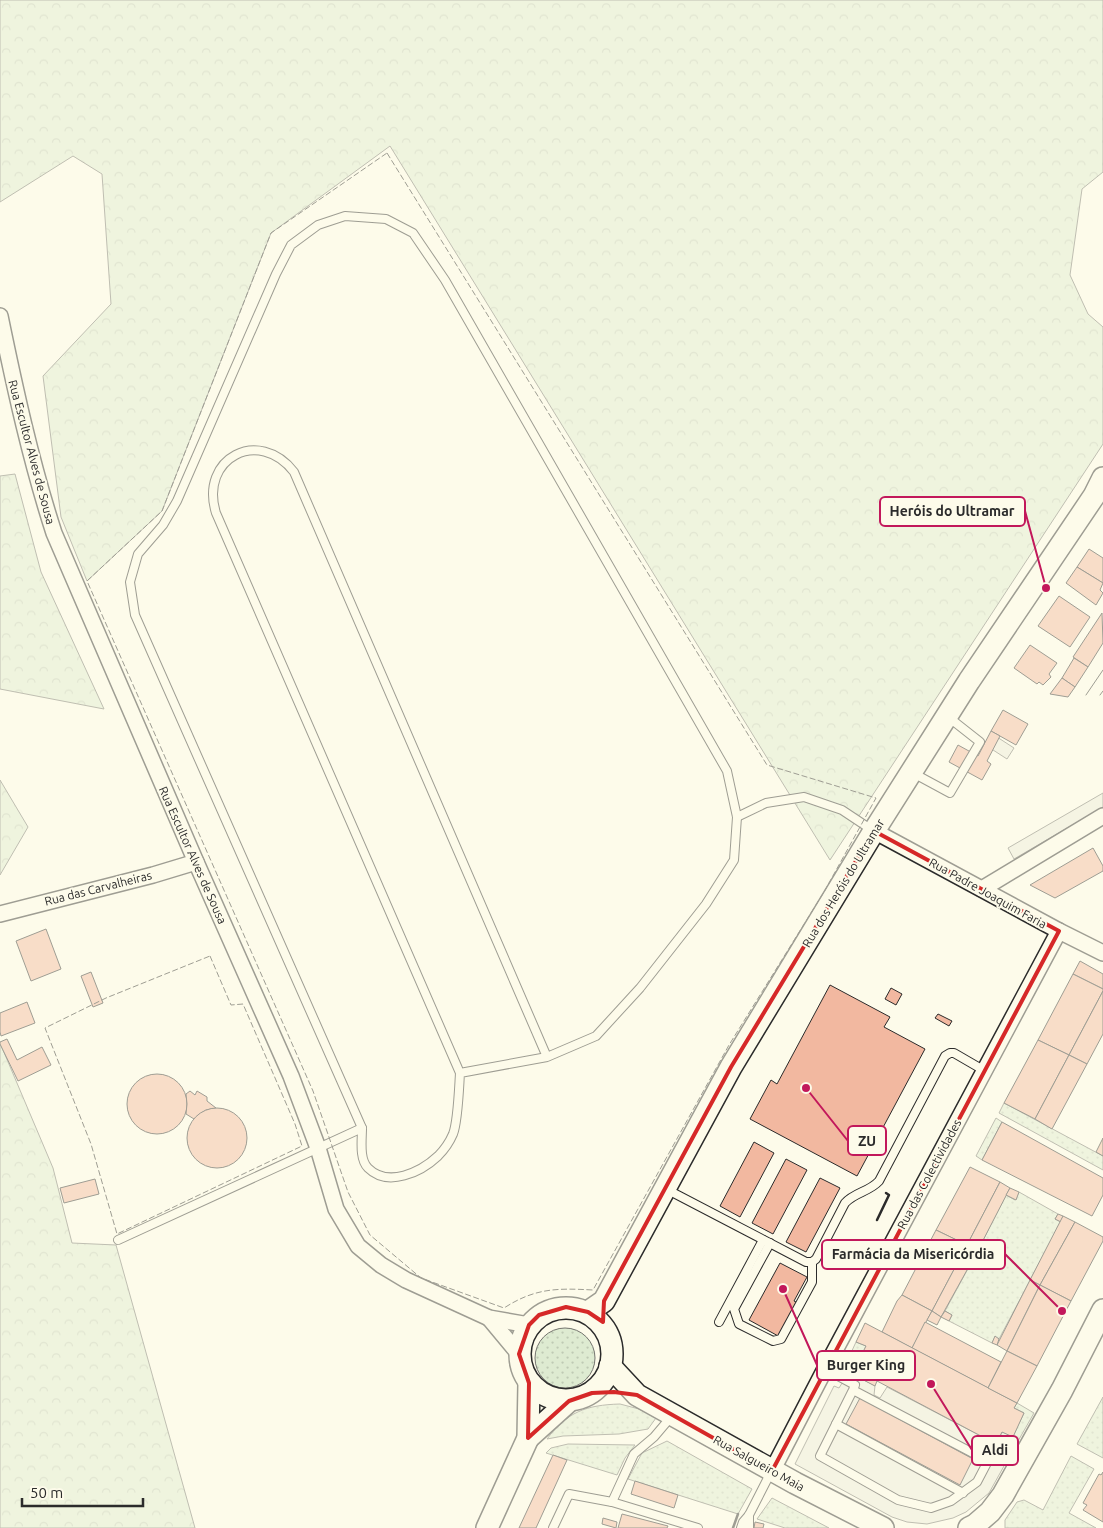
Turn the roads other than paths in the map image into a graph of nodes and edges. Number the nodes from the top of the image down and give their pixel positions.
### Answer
1 (0, 316) edge
2 (1103, 478) edge
3 (947, 716) junction
4 (911, 772) junction
5 (1103, 816) edge
6 (737, 817) junction
7 (874, 831) junction
8 (196, 862) junction
9 (982, 889) junction
10 (0, 914) edge
11 (1059, 931) junction
12 (1103, 953) edge
13 (547, 1057) junction
14 (985, 1071) junction
15 (460, 1073) junction
16 (362, 1128) junction
17 (318, 1148) junction
18 (665, 1188) junction
19 (118, 1240) dead end
20 (766, 1241) junction
21 (812, 1262) junction
22 (1103, 1310) edge
23 (598, 1313) junction
24 (489, 1318) junction
25 (719, 1322) dead end
26 (529, 1325) junction
27 (519, 1354) junction
28 (610, 1366) junction
29 (824, 1370) junction
30 (529, 1383) junction
31 (853, 1390) junction
32 (592, 1393) junction
33 (637, 1395) junction
34 (569, 1401) junction
35 (673, 1415) junction
36 (836, 1424) junction
37 (528, 1438) junction
38 (772, 1470) junction
39 (963, 1492) junction
40 (612, 1502) junction
41 (749, 1515) junction
42 (974, 1527) edge
43 (487, 1528) edge
44 (553, 1528) edge
45 (698, 1528) edge
46 (741, 1528) edge
47 (749, 1528) edge
48 (883, 1528) edge

1 - 8 street, Rua Escultor Alves de Sousa
2 - 3 main road, Rua dos Heróis do Ultramar
3 - 4 main road, Rua dos Heróis do Ultramar
3 - 4 lane
4 - 7 main road, Rua dos Heróis do Ultramar
5 - 9 street
6 - 7 lane
6 - 13 lane
6 - 16 lane
7 - 9 street, Rua Padre Joaquim Faria
7 - 18 main road, Rua dos Heróis do Ultramar
8 - 10 street, Rua das Carvalheiras
8 - 17 street, Rua Escultor Alves de Sousa
9 - 11 street, Rua Padre Joaquim Faria
11 - 12 street, Rua Padre Joaquim Faria
11 - 14 street, Rua das Colectividades
13 - 15 lane
13 - 15 lane
14 - 21 lane
14 - 29 street, Rua das Colectividades
15 - 16 lane
16 - 17 lane
17 - 19 lane
17 - 24 street, Rua Escultor Alves de Sousa
18 - 20 lane
18 - 23 main road, Rua dos Heróis do Ultramar
20 - 21 lane
20 - 21 lane
20 - 25 lane
22 - 42 main road
23 - 26 main road
23 - 28 main road
24 - 26 street, Rua Escultor Alves de Sousa
24 - 27 street, Rua Escultor Alves de Sousa
26 - 27 main road
27 - 30 main road
28 - 32 main road
28 - 33 main road, Rua Salgueiro Maia
29 - 31 lane
29 - 38 street, Rua das Colectividades
30 - 34 main road
30 - 37 main road
31 - 36 lane
31 - 39 lane
32 - 33 main road, Rua Salgueiro Maia
32 - 34 main road
33 - 35 main road, Rua Salgueiro Maia
34 - 37 main road
35 - 38 main road, Rua Salgueiro Maia
35 - 40 lane
36 - 39 lane
36 - 39 lane
37 - 43 main road
38 - 41 lane
38 - 48 main road, Rua Salgueiro Maia
40 - 44 lane
40 - 45 lane
41 - 46 lane
41 - 47 lane

